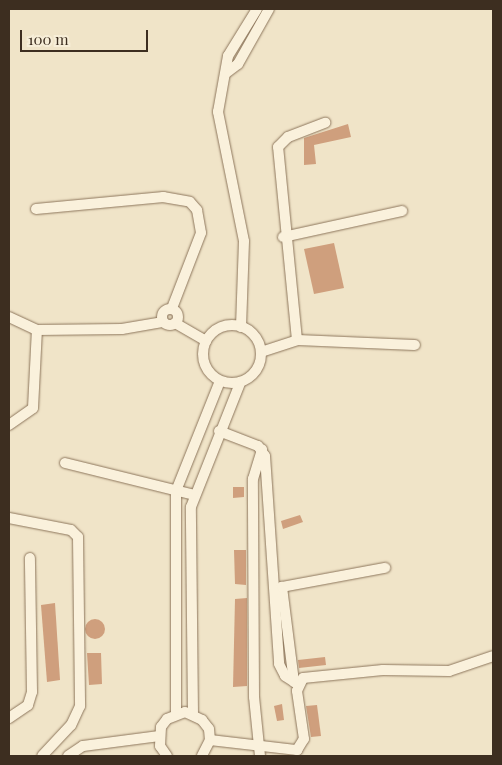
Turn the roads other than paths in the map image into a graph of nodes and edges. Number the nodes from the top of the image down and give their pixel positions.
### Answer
1 (257, 9) edge
2 (269, 9) edge
3 (226, 73) junction
4 (325, 123) dead end
5 (36, 209) dead end
6 (402, 211) dead end
7 (283, 237) junction
8 (172, 308) junction
9 (9, 317) edge
10 (163, 322) junction
11 (175, 323) junction
12 (241, 326) junction
13 (37, 330) junction
14 (297, 340) junction
15 (206, 341) junction
16 (415, 346) dead end
17 (261, 352) junction
18 (220, 381) junction
19 (240, 383) junction
20 (9, 425) edge
21 (219, 431) junction
22 (262, 449) junction
23 (65, 463) dead end
24 (176, 491) junction
25 (194, 494) junction
26 (9, 518) edge
27 (30, 558) dead end
28 (385, 568) dead end
29 (493, 656) edge
30 (296, 683) junction
31 (176, 714) junction
32 (194, 714) junction
33 (9, 718) edge
34 (159, 736) junction
35 (210, 740) junction
36 (259, 751) edge
37 (42, 756) edge
38 (68, 756) edge
39 (167, 756) edge
40 (202, 756) edge

1 - 3 street
2 - 3 street
3 - 12 street
4 - 7 street
5 - 8 street
6 - 7 street
7 - 14 street
8 - 10 street
8 - 11 street
9 - 13 street
10 - 11 street
10 - 13 street
11 - 15 street
12 - 15 street
12 - 17 street
13 - 20 street
14 - 16 street
14 - 17 street
15 - 18 street
17 - 19 street
18 - 19 street
18 - 24 street
19 - 21 street
21 - 22 street
21 - 25 street
22 - 30 street
22 - 36 street
23 - 24 street
24 - 25 street
24 - 31 street
25 - 32 street
26 - 37 street
27 - 33 street
28 - 30 street
29 - 30 street
30 - 36 street
31 - 32 street
31 - 34 street
32 - 35 street
34 - 38 street
34 - 39 street
35 - 36 street
35 - 40 street

